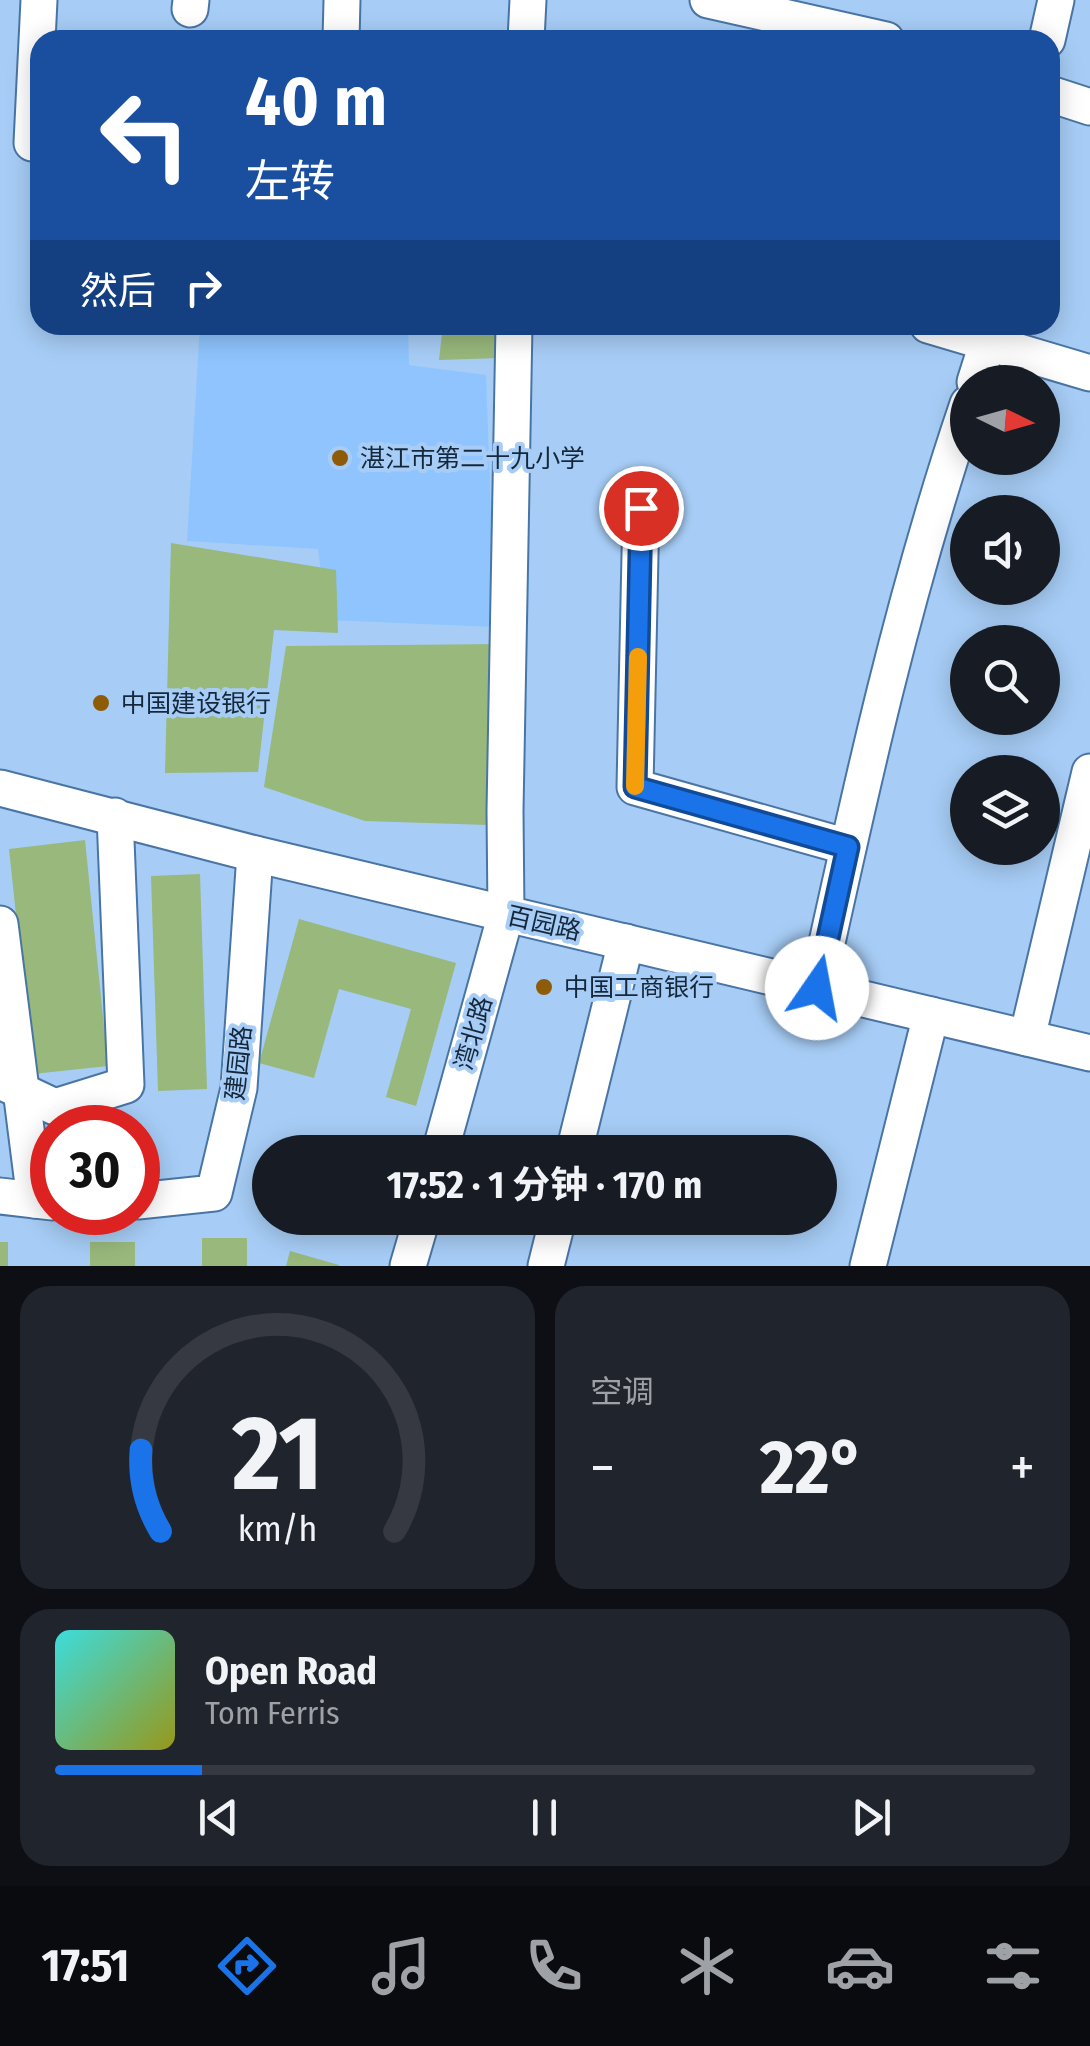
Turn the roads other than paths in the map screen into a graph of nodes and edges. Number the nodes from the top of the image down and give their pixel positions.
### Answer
1 (39, 0) edge
2 (342, 0) edge
3 (528, 0) edge
4 (708, 0) edge
5 (1056, 0) edge
6 (36, 30) edge
7 (341, 30) edge
8 (526, 30) edge
9 (841, 30) edge
10 (1050, 30) edge
11 (30, 85) edge
12 (1060, 98) edge
13 (1090, 107) edge
14 (24, 142) edge
15 (514, 335) edge
16 (990, 335) edge
17 (993, 335) edge
18 (980, 365) edge
19 (1090, 373) edge
20 (950, 458) edge
21 (641, 508) dead end
22 (1090, 772) edge
23 (0, 788) edge
24 (116, 816) junction
25 (848, 847) junction
26 (255, 854) junction
27 (506, 914) junction
28 (0, 924) edge
29 (626, 942) junction
30 (817, 988) junction
31 (930, 1015) junction
32 (1027, 1038) junction
33 (1090, 1052) edge
34 (10, 1086) edge
35 (445, 1135) edge
36 (578, 1135) edge
37 (30, 1154) edge
38 (0, 1196) edge
39 (160, 1198) edge
40 (30, 1199) edge
41 (417, 1235) edge
42 (554, 1235) edge
43 (408, 1266) edge
44 (546, 1266) edge
45 (868, 1266) edge

1 - 6 street
2 - 7 street
3 - 8 street
4 - 9 street
5 - 10 street
11 - 14 street
12 - 13 street
15 - 27 street, 湾北路
16 - 18 street
17 - 19 street
20 - 25 street
21 - 25 street
22 - 32 street
23 - 24 street, 百园路
24 - 26 street, 百园路
24 - 34 street
25 - 30 street
26 - 27 street, 百园路
26 - 39 street, 建园路
27 - 29 street, 百园路
27 - 35 street, 湾北路
28 - 34 street
29 - 30 street, 百园路
29 - 36 street
30 - 31 street, 百园路
31 - 32 street, 百园路
31 - 45 street
32 - 33 street, 百园路
34 - 37 street
38 - 40 street
41 - 43 street
42 - 44 street

